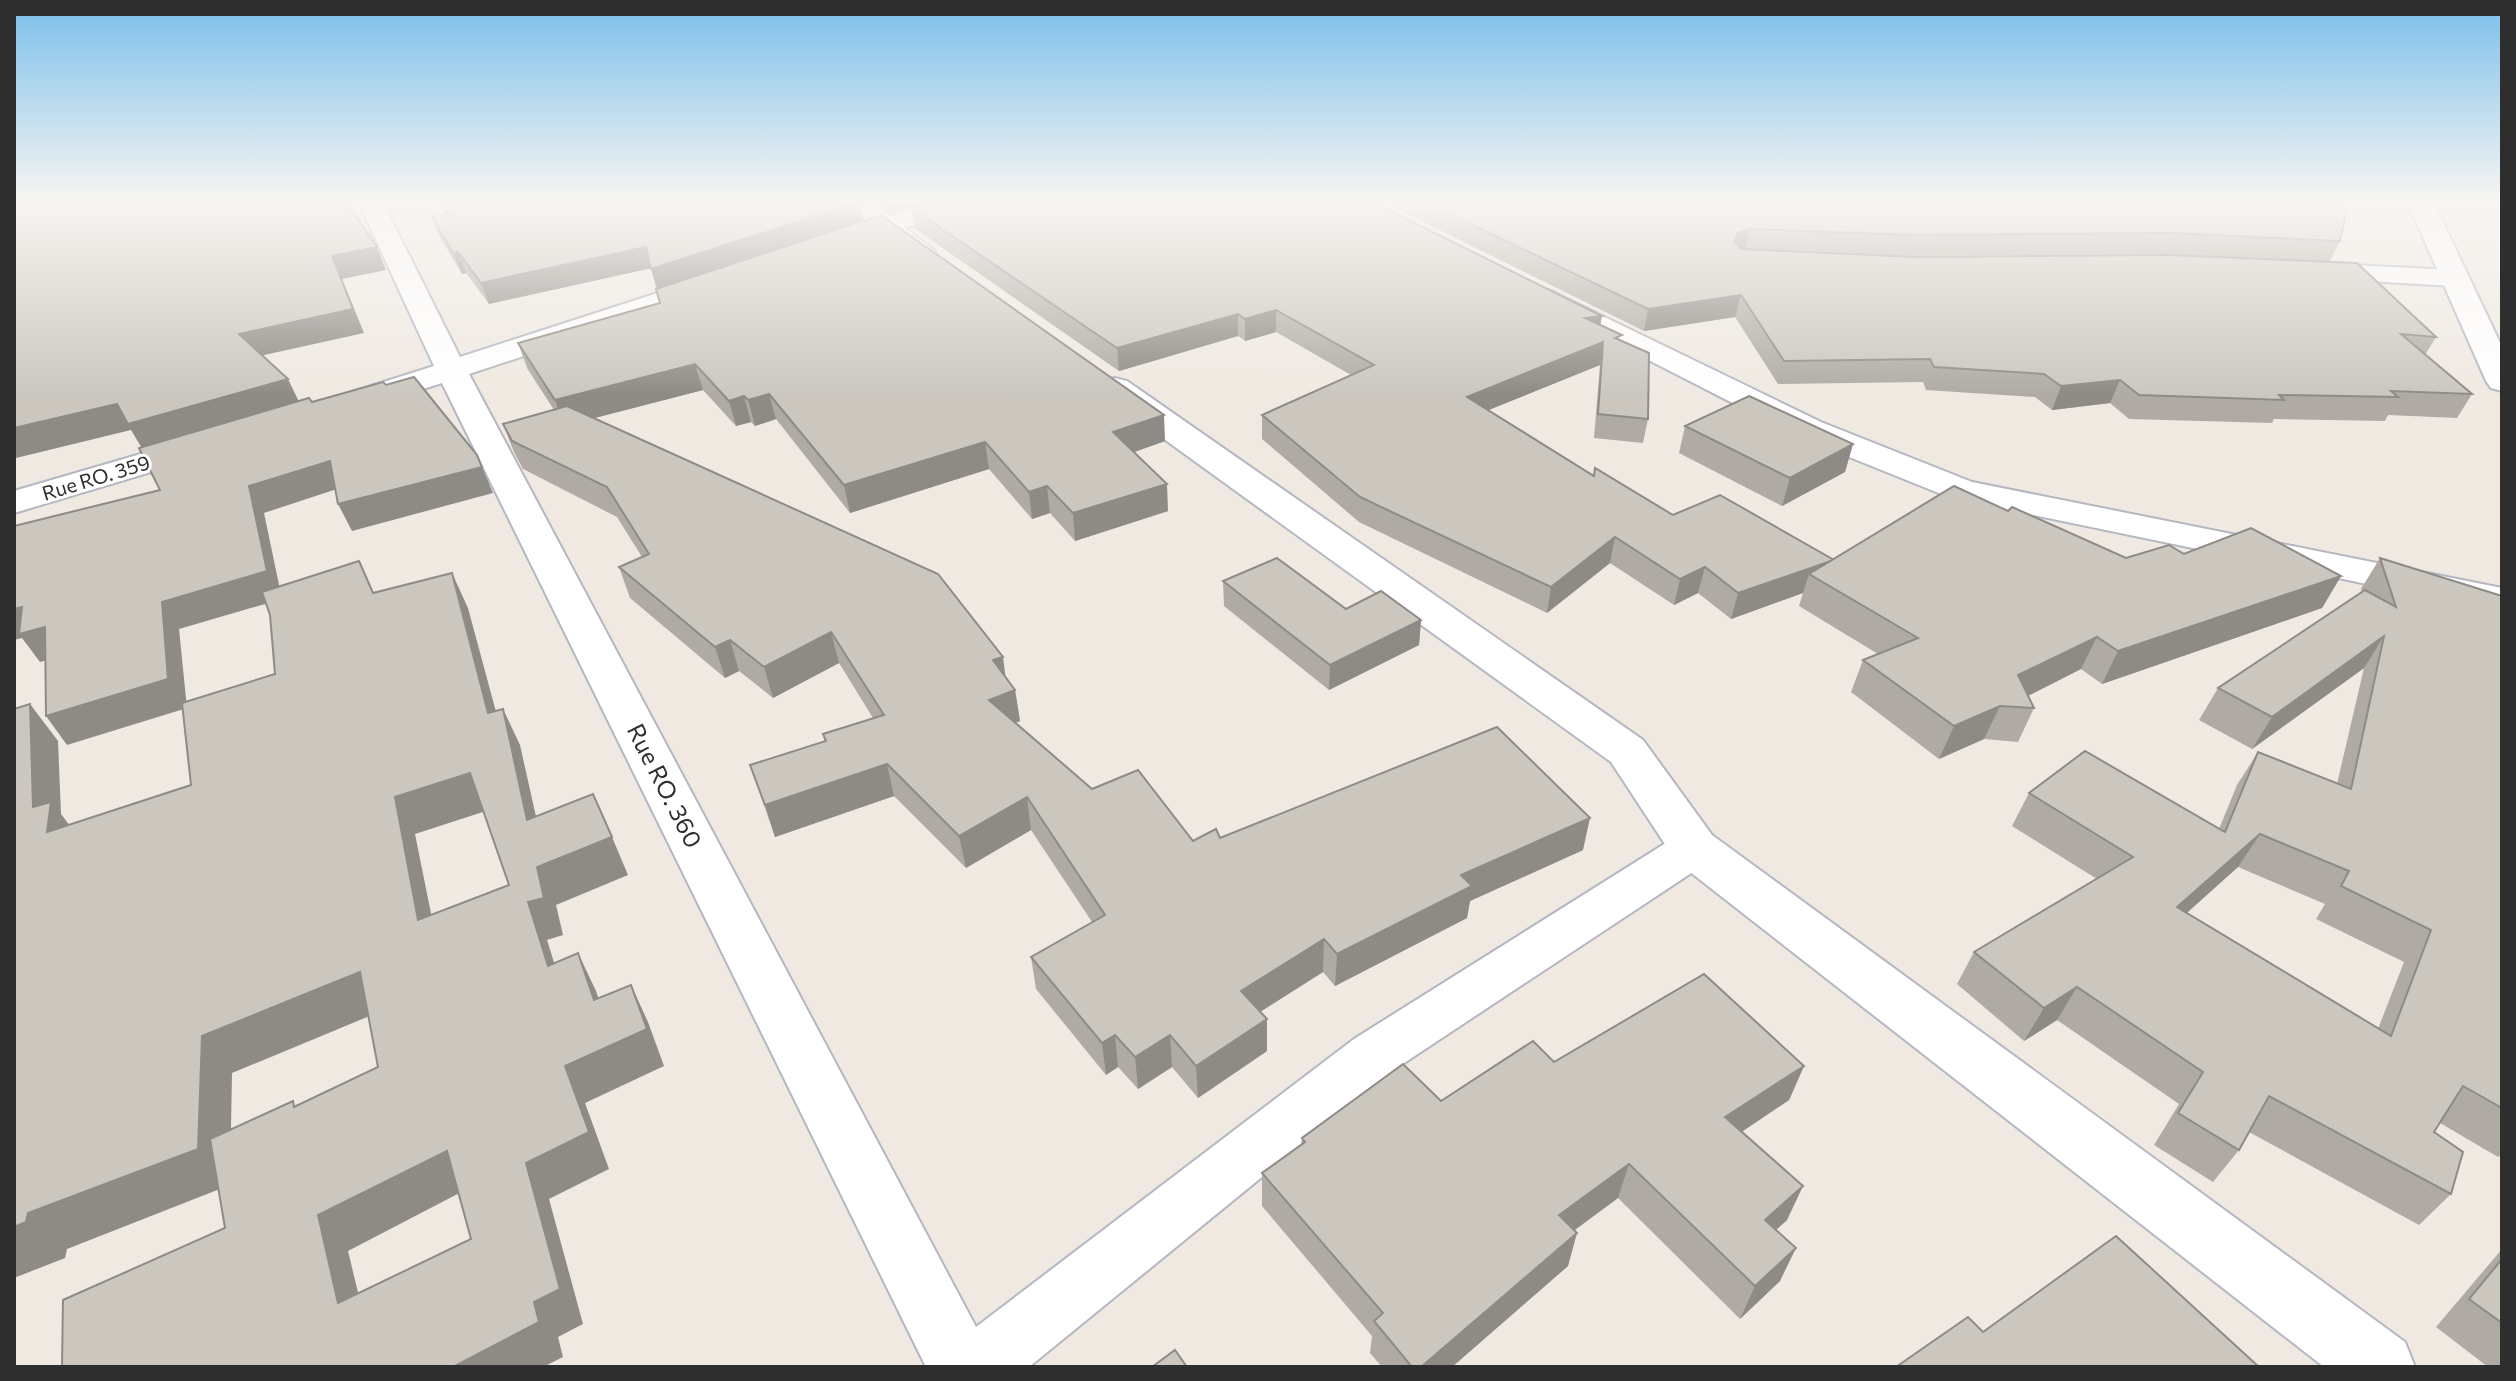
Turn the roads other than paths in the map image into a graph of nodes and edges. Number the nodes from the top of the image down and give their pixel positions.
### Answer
1 (402, 267) edge
2 (945, 267) edge
3 (2448, 267) edge
4 (2283, 270) edge
5 (951, 272) edge
6 (736, 277) edge
7 (2453, 278) junction
8 (1528, 288) edge
9 (1081, 364) edge
10 (452, 372) junction
11 (2502, 381) edge
12 (331, 408) edge
13 (225, 439) edge
14 (14, 502) edge
15 (2502, 600) edge
16 (1694, 848) junction
17 (961, 1367) edge
18 (977, 1367) edge
19 (2380, 1367) edge

1 - 10 street, Rue RO. 360
2 - 5 street
3 - 7 street
4 - 7 street
6 - 10 street
7 - 11 street
8 - 15 street
9 - 16 street
10 - 12 street
10 - 17 street, Rue RO. 360
13 - 14 street, Rue RO. 359
16 - 18 street
16 - 19 street

